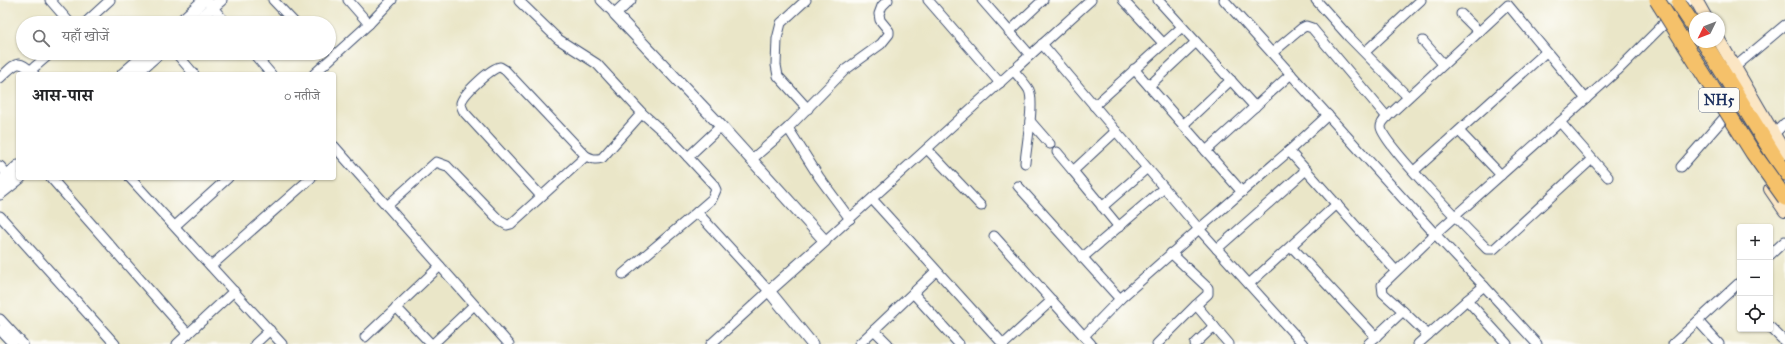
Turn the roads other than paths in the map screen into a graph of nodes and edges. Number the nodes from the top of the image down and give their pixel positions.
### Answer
1 (50, 0) edge
2 (110, 0) edge
3 (273, 0) edge
4 (348, 0) edge
5 (392, 0) edge
6 (602, 0) edge
7 (630, 0) edge
8 (806, 0) edge
9 (888, 0) edge
10 (928, 0) edge
11 (982, 0) edge
12 (1043, 0) edge
13 (1091, 0) edge
14 (1123, 0) edge
15 (1158, 0) edge
16 (1224, 0) edge
17 (1316, 0) edge
18 (1422, 0) edge
19 (1650, 0) edge
20 (1657, 0) edge
21 (1677, 0) edge
22 (1688, 0) edge
23 (1696, 0) edge
24 (519, 1) edge
25 (211, 2) edge
26 (1508, 3) edge
27 (1703, 12) edge
28 (615, 14) junction
29 (1461, 14) dead end
30 (64, 16) edge
31 (93, 16) edge
32 (190, 16) edge
33 (200, 16) edge
34 (221, 16) edge
35 (288, 16) edge
36 (1689, 19) edge
37 (369, 24) junction
38 (1664, 24) junction
39 (1785, 25) edge
40 (1182, 27) junction
41 (1009, 32) junction
42 (1479, 32) junction
43 (1423, 40) dead end
44 (1196, 42) junction
45 (1163, 43) junction
46 (1042, 44) junction
47 (1708, 48) edge
48 (1724, 48) edge
49 (336, 49) edge
50 (1365, 52) junction
51 (1546, 52) junction
52 (1272, 53) junction
53 (1030, 55) junction
54 (44, 60) edge
55 (139, 60) edge
56 (151, 60) edge
57 (182, 60) edge
58 (259, 60) edge
59 (324, 60) edge
60 (1443, 64) junction
61 (1735, 67) junction
62 (1134, 69) junction
63 (1014, 70) junction
64 (32, 72) edge
65 (125, 72) edge
66 (137, 72) edge
67 (192, 72) edge
68 (269, 72) edge
69 (315, 72) edge
70 (1291, 74) junction
71 (0, 78) edge
72 (1231, 80) junction
73 (1000, 83) junction
74 (1149, 86) junction
75 (1408, 97) junction
76 (1586, 99) junction
77 (1094, 106) junction
78 (1255, 107) junction
79 (808, 109) junction
80 (642, 114) junction
81 (1328, 115) junction
82 (1386, 117) junction
83 (1724, 118) junction
84 (1030, 122) junction
85 (1560, 122) junction
86 (1785, 123) edge
87 (1183, 125) junction
88 (721, 126) junction
89 (788, 128) junction
90 (1116, 131) junction
91 (1459, 131) junction
92 (1774, 134) junction
93 (1050, 144) dead end
94 (926, 149) junction
95 (1206, 151) junction
96 (1289, 151) junction
97 (336, 152) edge
98 (1056, 152) dead end
99 (1785, 153) edge
100 (586, 156) junction
101 (688, 157) junction
102 (1592, 159) junction
103 (751, 160) junction
104 (1025, 163) dead end
105 (0, 166) edge
106 (1681, 167) dead end
107 (16, 168) edge
108 (1147, 168) junction
109 (1306, 170) junction
110 (1073, 171) junction
111 (1414, 171) junction
112 (1785, 173) edge
113 (1501, 175) junction
114 (1608, 177) dead end
115 (4, 178) edge
116 (18, 180) edge
117 (54, 180) edge
118 (132, 180) edge
119 (309, 180) edge
120 (217, 181) edge
121 (1018, 186) dead end
122 (1164, 188) junction
123 (1242, 192) junction
124 (0, 194) edge
125 (541, 196) junction
126 (1785, 198) edge
127 (872, 199) junction
128 (1337, 204) junction
129 (387, 206) junction
130 (981, 206) dead end
131 (1102, 207) junction
132 (1785, 211) edge
133 (697, 212) junction
134 (0, 216) edge
135 (1455, 216) junction
136 (850, 219) junction
137 (175, 226) junction
138 (1119, 227) junction
139 (1199, 229) junction
140 (1435, 234) junction
141 (994, 236) dead end
142 (824, 241) junction
143 (1785, 241) edge
144 (1291, 246) junction
145 (1217, 249) junction
146 (1773, 252) edge
147 (1171, 253) junction
148 (1082, 258) junction
149 (211, 266) junction
150 (440, 266) junction
151 (936, 270) junction
152 (1396, 271) junction
153 (623, 274) dead end
154 (1249, 284) junction
155 (1737, 285) edge
156 (1484, 286) junction
157 (234, 291) junction
158 (769, 291) junction
159 (913, 293) junction
160 (1120, 299) junction
161 (1052, 300) junction
162 (1466, 300) junction
163 (474, 305) junction
164 (1196, 305) junction
165 (396, 307) junction
166 (1403, 311) junction
167 (0, 319) edge
168 (1698, 321) junction
169 (1214, 326) junction
170 (0, 330) edge
171 (270, 330) junction
172 (874, 330) junction
173 (1773, 331) edge
174 (188, 334) junction
175 (1428, 335) junction
176 (1084, 336) junction
177 (366, 337) dead end
178 (1376, 337) junction
179 (1785, 342) edge
180 (13, 344) edge
181 (23, 344) edge
182 (115, 344) edge
183 (177, 344) edge
184 (255, 344) edge
185 (282, 344) edge
186 (432, 344) edge
187 (509, 344) edge
188 (711, 344) edge
189 (812, 344) edge
190 (859, 344) edge
191 (888, 344) edge
192 (958, 344) edge
193 (1003, 344) edge
194 (1091, 344) edge
195 (1157, 344) edge
196 (1195, 344) edge
197 (1229, 344) edge
198 (1303, 344) edge
199 (1368, 344) edge
200 (1418, 344) edge
201 (1507, 344) edge
202 (1537, 344) edge
203 (1673, 344) edge
204 (1719, 344) edge

1 - 30 street
2 - 31 street
3 - 35 street
4 - 37 street
5 - 37 street
6 - 28 street
7 - 28 street
8 - 79 street
9 - 79 street
10 - 73 street
11 - 41 street
12 - 41 street
13 - 46 street
14 - 45 street
15 - 40 street
16 - 52 street
17 - 50 street
18 - 50 street
19 - 38 main road
20 - 126 highway, NH5, bridge
21 - 36 highway, bridge
22 - 38 street
23 - 27 main road
24 - 80 street
25 - 32 street
25 - 33 street
25 - 34 street
26 - 42 street
26 - 51 street
28 - 88 street
29 - 42 street
37 - 49 street
38 - 76 street
38 - 83 main road
39 - 61 street
40 - 44 street
40 - 45 street
41 - 53 street
42 - 60 street
43 - 60 street
44 - 72 street
44 - 74 street
45 - 62 street
46 - 53 street
46 - 77 street
47 - 112 highway, NH5
48 - 61 main road
50 - 75 street
51 - 76 street
51 - 91 street
52 - 70 street
52 - 82 street
53 - 63 street
54 - 64 street
55 - 65 street
56 - 66 street
57 - 67 street
58 - 68 street
59 - 69 street
60 - 75 street
61 - 92 main road
62 - 74 street
62 - 77 street
63 - 73 street
63 - 84 street
64 - 71 street
70 - 78 street
70 - 81 street
72 - 78 street
72 - 87 street
73 - 94 street
74 - 87 street
75 - 82 street
76 - 85 street
77 - 90 street
78 - 95 street
79 - 89 street
80 - 100 street
80 - 101 street
81 - 96 street
81 - 140 street
82 - 111 street
83 - 106 street
83 - 132 main road
84 - 93 street
84 - 104 street
85 - 102 street
85 - 113 street
86 - 92 street
87 - 95 street
88 - 101 street
88 - 103 street
89 - 103 street
89 - 136 street
90 - 108 street
90 - 110 street
91 - 111 street
91 - 113 street
92 - 99 main road
94 - 127 street
94 - 130 street
95 - 123 street
96 - 109 street
96 - 123 street
97 - 129 street
98 - 110 street
100 - 125 street
100 - 125 street
101 - 133 street
102 - 114 street
102 - 135 street
103 - 142 street
105 - 115 street
107 - 115 street
108 - 122 street
108 - 131 street
109 - 128 street
109 - 145 street
110 - 131 street
111 - 135 street
113 - 135 street
116 - 124 street
117 - 174 street
118 - 137 street
119 - 149 street
120 - 137 street
121 - 148 street
122 - 138 street
122 - 139 street
123 - 139 street
125 - 129 street
127 - 136 street
127 - 151 street
128 - 144 street
128 - 152 street
129 - 150 street
131 - 138 street
133 - 153 street
133 - 158 street
134 - 182 street
135 - 140 street
136 - 142 street
137 - 149 street
138 - 148 street
139 - 145 street
139 - 147 street
140 - 152 street
140 - 156 street
141 - 161 street
142 - 158 street
143 - 146 street
144 - 154 street
144 - 178 street
145 - 154 street
147 - 160 street
147 - 164 street
148 - 160 street
149 - 157 street
150 - 163 street
150 - 165 street
151 - 159 street
151 - 193 street
152 - 166 street
154 - 198 street
155 - 168 street
156 - 162 street
156 - 202 street
157 - 171 street
157 - 174 street
158 - 188 street
158 - 189 street
159 - 172 street
159 - 192 street
160 - 176 street
161 - 176 street
161 - 193 street
162 - 175 street
162 - 201 street
163 - 186 street
163 - 187 street
164 - 169 street
164 - 195 street
165 - 177 street
165 - 186 street
166 - 175 street
166 - 178 street
167 - 181 street
168 - 203 street
168 - 204 street
169 - 196 street
169 - 197 street
170 - 180 street
171 - 184 street
171 - 185 street
172 - 190 street
172 - 191 street
173 - 179 street
174 - 183 street
175 - 200 street
176 - 194 street
178 - 199 street

